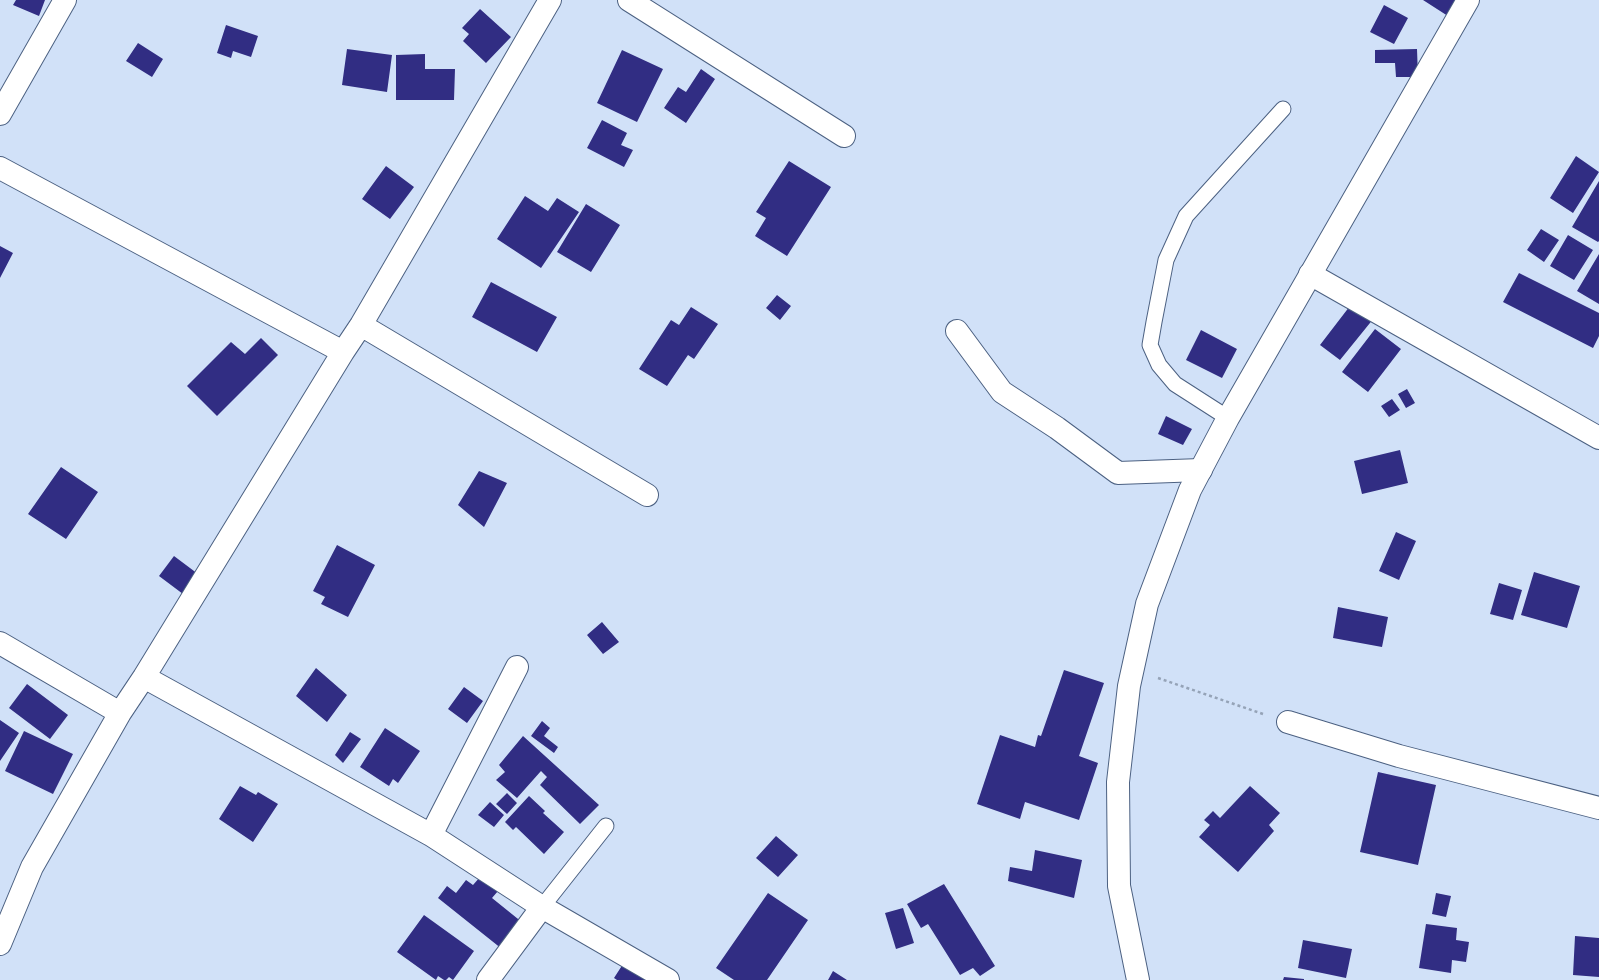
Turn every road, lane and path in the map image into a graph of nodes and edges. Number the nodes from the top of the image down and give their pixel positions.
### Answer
1 (65, 0) edge
2 (550, 0) edge
3 (629, 0) edge
4 (1468, 0) edge
5 (1283, 109) dead end
6 (0, 114) edge
7 (844, 136) dead end
8 (0, 168) edge
9 (1310, 274) junction
10 (361, 325) junction
11 (957, 331) dead end
12 (342, 352) junction
13 (1228, 418) junction
14 (1599, 438) edge
15 (1201, 470) junction
16 (647, 495) dead end
17 (0, 643) edge
18 (518, 667) dead end
19 (1133, 669) junction
20 (144, 677) junction
21 (120, 713) junction
22 (1288, 722) joint
23 (1599, 808) edge
24 (606, 826) dead end
25 (431, 835) junction
26 (542, 906) junction
27 (0, 944) edge
28 (488, 980) edge
29 (668, 980) edge
30 (1138, 980) edge

1 - 6 main road
2 - 10 main road
3 - 7 main road
4 - 9 main road
5 - 13 lane
8 - 12 main road
9 - 13 main road
9 - 14 main road
10 - 12 main road
10 - 16 main road
11 - 15 main road
12 - 20 main road
13 - 15 main road
15 - 19 main road
17 - 21 main road
18 - 25 main road
19 - 22 path
19 - 30 main road
20 - 21 main road
20 - 25 main road
21 - 27 main road
22 - 23 main road
24 - 26 lane
25 - 26 main road
26 - 28 main road
26 - 29 main road

